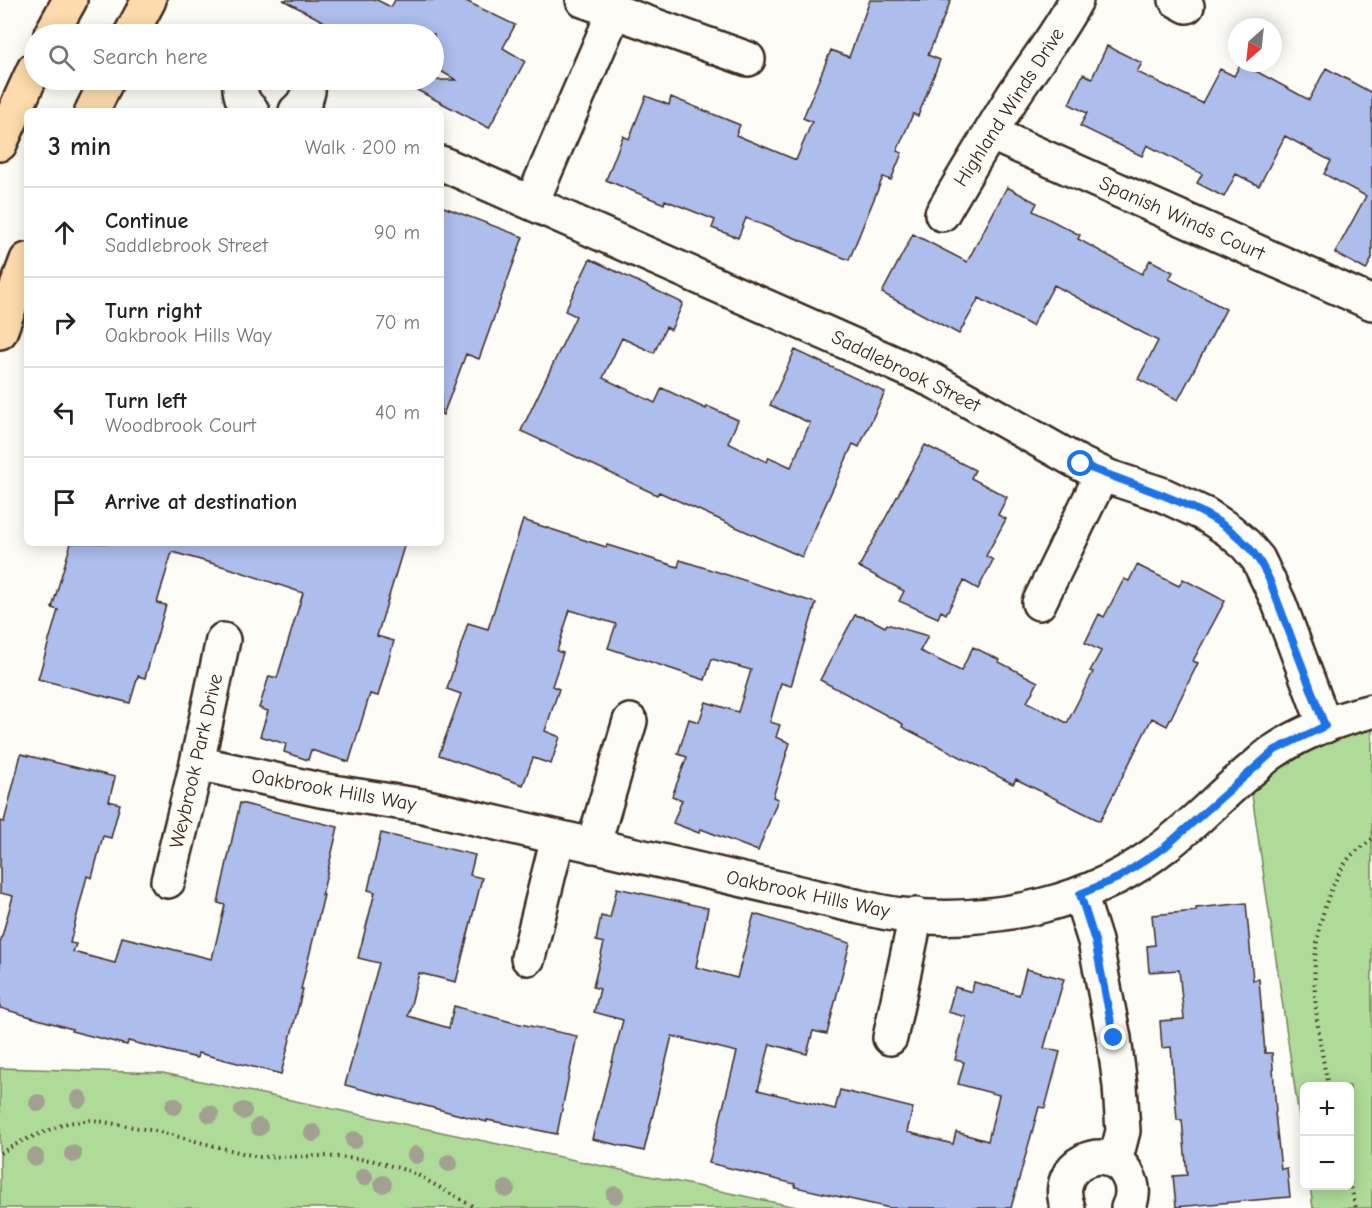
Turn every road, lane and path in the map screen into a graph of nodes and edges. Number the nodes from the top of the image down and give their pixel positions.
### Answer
1 (70, 0) edge
2 (149, 0) edge
3 (583, 0) edge
4 (1076, 0) edge
5 (614, 12) junction
6 (57, 24) edge
7 (136, 24) edge
8 (748, 59) dead end
9 (24, 90) edge
10 (102, 90) edge
11 (240, 90) edge
12 (93, 108) edge
13 (250, 108) edge
14 (992, 134) junction
15 (0, 144) edge
16 (444, 164) edge
17 (532, 202) junction
18 (942, 214) dead end
19 (24, 268) edge
20 (1372, 303) edge
21 (0, 332) edge
22 (1102, 474) junction
23 (1039, 603) dead end
24 (223, 640) dead end
25 (1372, 711) edge
26 (630, 721) dead end
27 (1325, 726) junction
28 (197, 763) junction
29 (558, 837) junction
30 (1372, 839) edge
31 (593, 846) junction
32 (168, 881) dead end
33 (1080, 894) junction
34 (916, 915) junction
35 (528, 958) dead end
36 (890, 1038) dead end
37 (1327, 1082) edge
38 (0, 1153) edge
39 (1115, 1162) junction
40 (1352, 1190) edge
41 (476, 1208) edge
42 (1068, 1208) edge
43 (1128, 1208) edge
44 (1356, 1208) edge

1 - 6 main road
2 - 7 main road
3 - 5 street
4 - 14 street, Highland Winds Drive
5 - 8 street
5 - 17 street
9 - 15 main road
10 - 12 main road
11 - 13 street
14 - 18 street, Highland Winds Drive
14 - 20 street, Spanish Winds Court
16 - 17 street, Saddlebrook Street
17 - 22 street, Saddlebrook Street
19 - 21 main road
22 - 23 street
22 - 27 street, Saddlebrook Street
24 - 28 street, Weybrook Park Drive
25 - 27 street, Oakbrook Hills Way
26 - 31 street
27 - 33 street, Oakbrook Hills Way
28 - 29 street, Oakbrook Hills Way
28 - 32 street, Weybrook Park Drive
29 - 31 street, Oakbrook Hills Way
29 - 35 street
30 - 37 path
31 - 34 street, Oakbrook Hills Way
33 - 34 street, Oakbrook Hills Way
33 - 39 street
34 - 36 street
38 - 41 path
39 - 42 street
39 - 43 street
40 - 44 path

